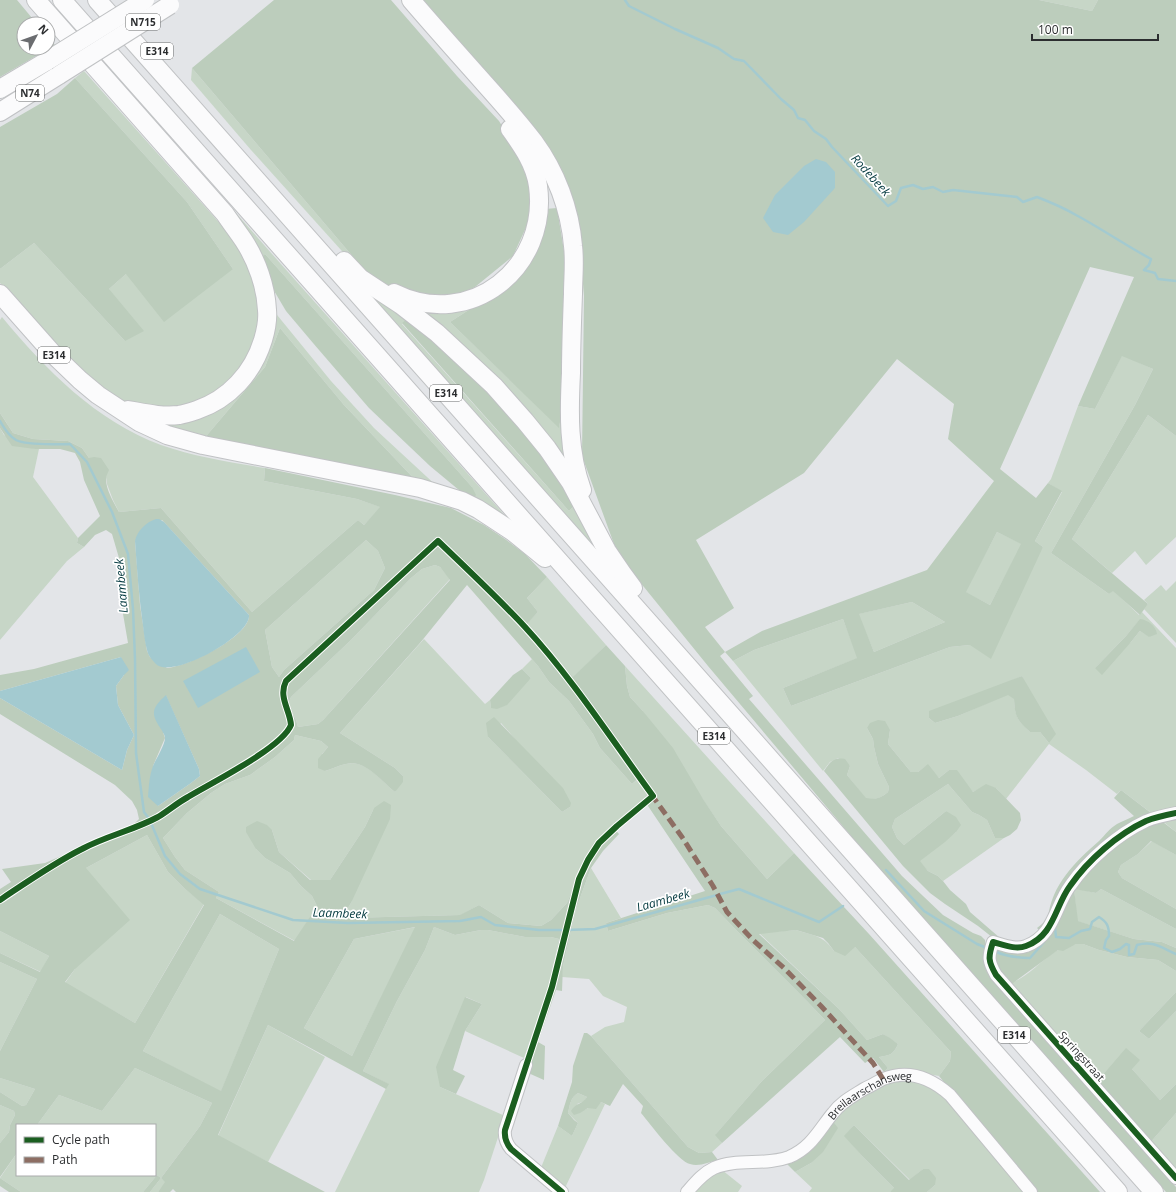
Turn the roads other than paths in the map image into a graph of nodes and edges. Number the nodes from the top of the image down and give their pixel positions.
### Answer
1 (36, 0) edge
2 (62, 0) edge
3 (97, 0) edge
4 (111, 0) edge
5 (145, 0) edge
6 (398, 0) edge
7 (411, 0) edge
8 (174, 2) edge
9 (104, 26) joint
10 (115, 39) joint
11 (0, 89) edge
12 (0, 112) edge
13 (344, 261) junction
14 (0, 294) edge
15 (117, 407) junction
16 (599, 538) junction
17 (576, 580) junction
18 (747, 733) junction
19 (1176, 813) edge
20 (526, 1065) dead end
21 (1176, 1178) edge
22 (562, 1192) edge
23 (686, 1192) edge
24 (1031, 1192) edge
25 (1118, 1192) edge
26 (1154, 1192) edge

1 - 15 highway, E314
2 - 17 highway, E314
3 - 18 highway, E314
4 - 13 highway, E314
5 - 9 highway, N715, bridge
6 - 13 highway, E314
7 - 16 highway, E314
8 - 10 highway, N715, bridge
9 - 11 highway, N74, bridge
10 - 12 highway, N74, bridge
13 - 16 highway, E314
14 - 15 highway, E314
15 - 17 highway, E314
16 - 18 highway, E314
17 - 25 highway, E314
18 - 26 highway, E314
19 - 21 street, Springstraat
20 - 22 street
23 - 24 street, Breilaarschansweg

